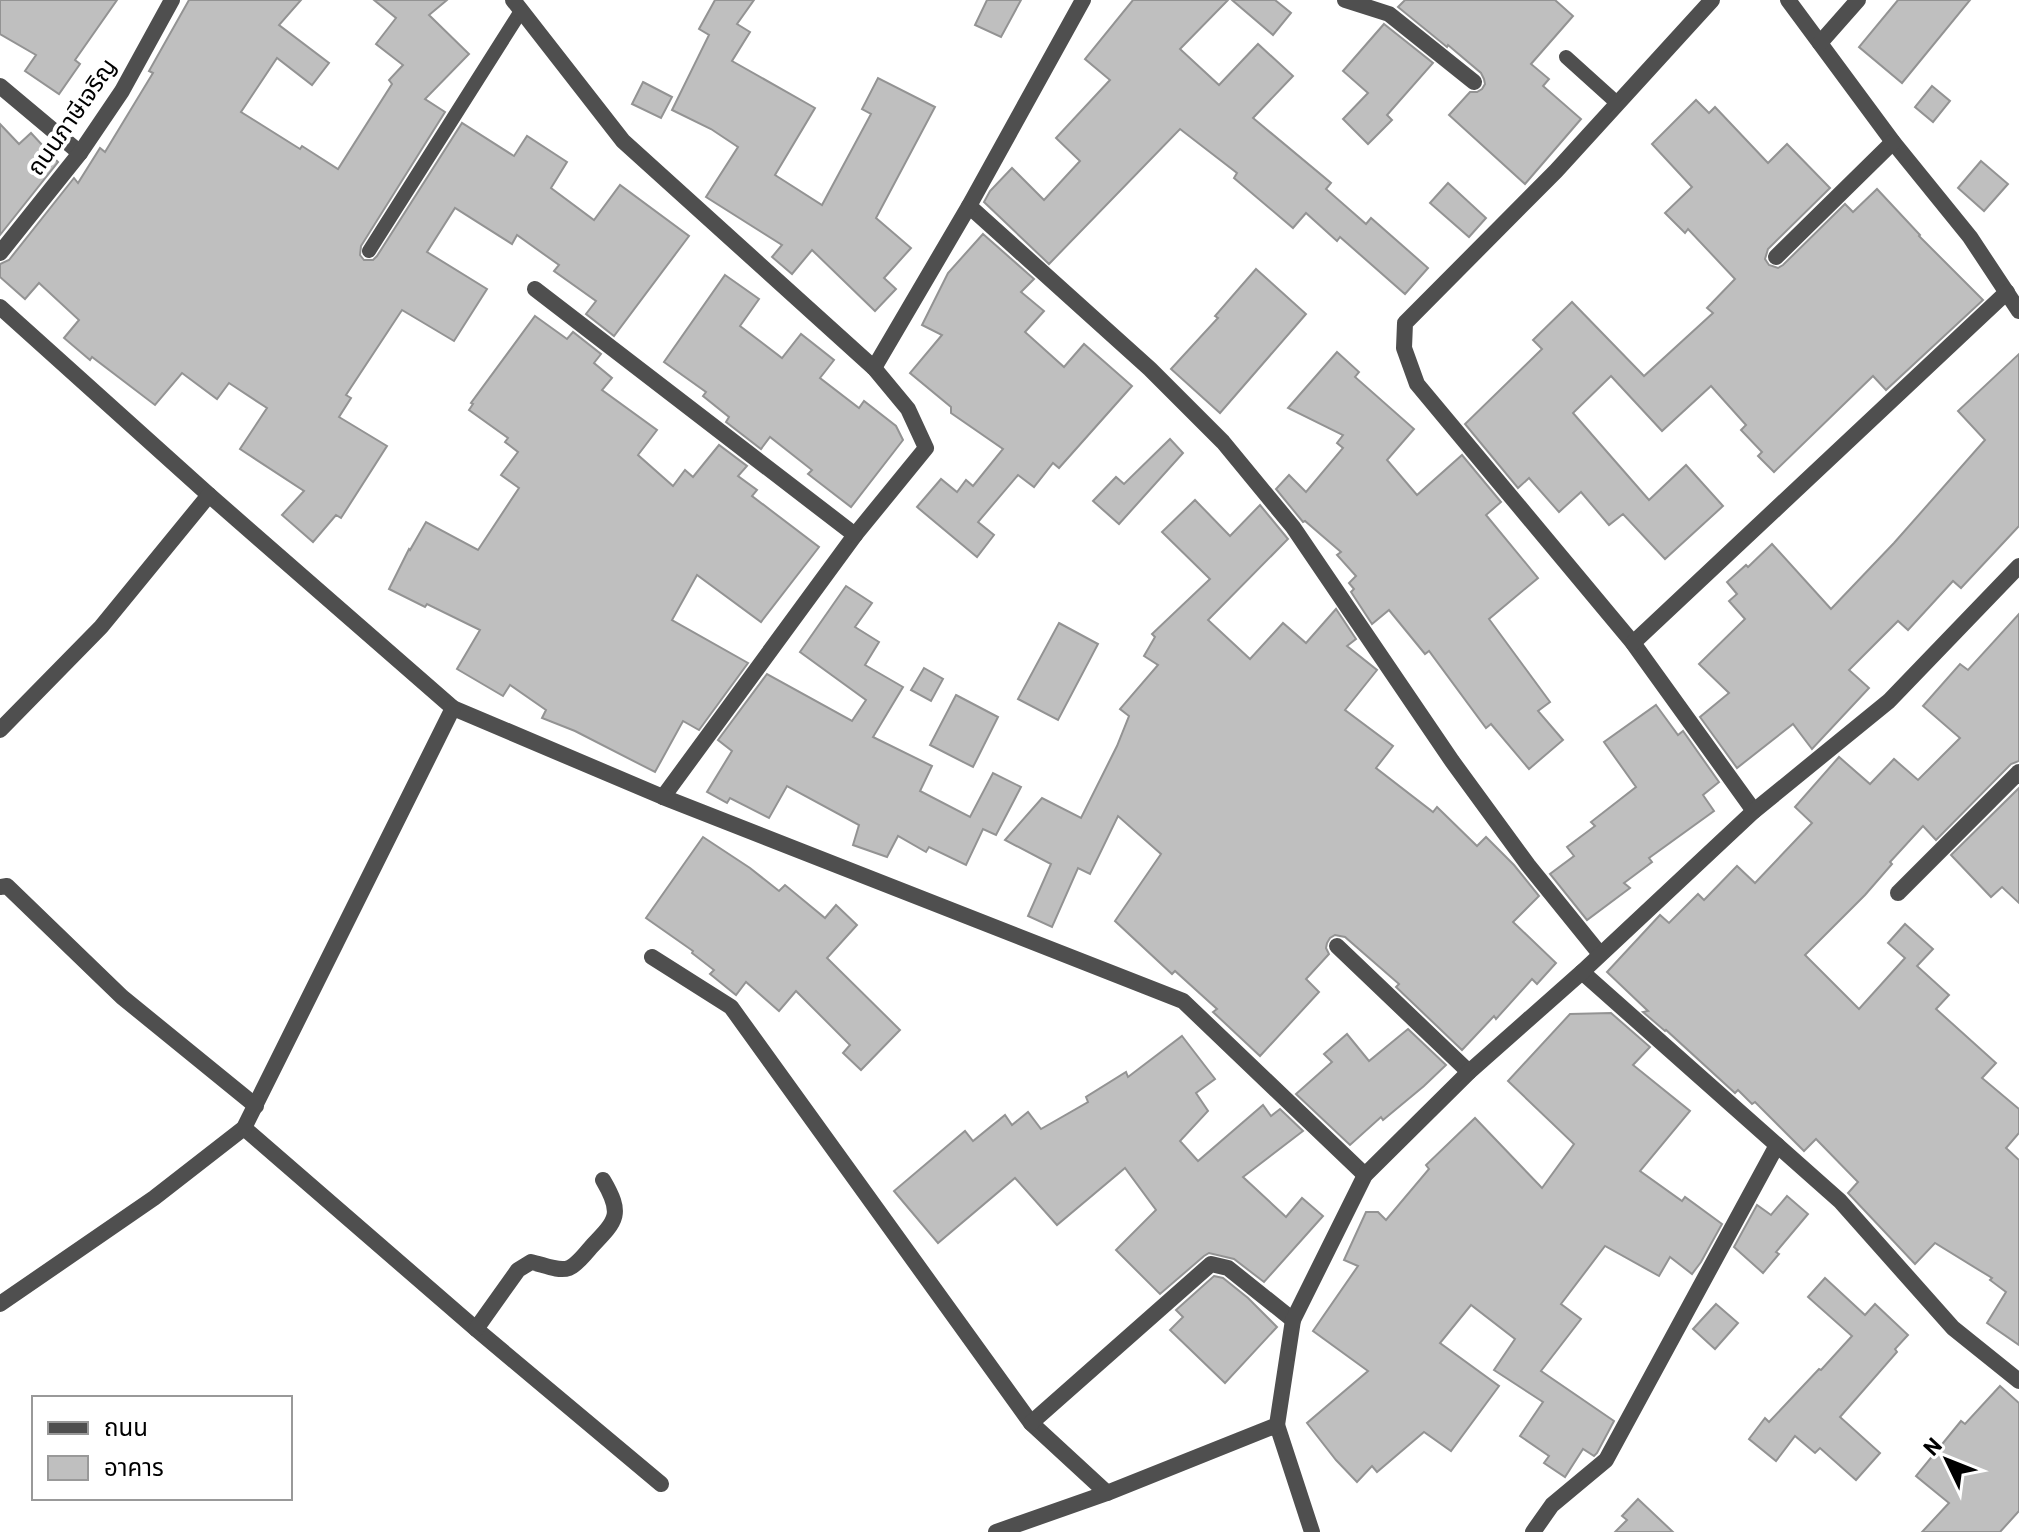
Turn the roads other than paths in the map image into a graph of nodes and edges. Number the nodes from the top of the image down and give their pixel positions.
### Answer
1 (172, 0) edge
2 (1083, 0) edge
3 (1345, 0) edge
4 (1712, 0) edge
5 (1788, 0) edge
6 (1858, 0) edge
7 (517, 6) edge
8 (1820, 43) junction
9 (1566, 57) dead end
10 (1474, 82) dead end
11 (0, 86) edge
12 (1617, 103) junction
13 (1893, 142) junction
14 (80, 153) junction
15 (969, 206) junction
16 (369, 251) dead end
17 (0, 253) edge
18 (1776, 257) dead end
19 (535, 289) dead end
20 (2007, 292) junction
21 (0, 307) edge
22 (2019, 311) edge
23 (874, 368) junction
24 (209, 495) junction
25 (855, 535) junction
26 (2019, 566) edge
27 (1633, 643) junction
28 (453, 708) junction
29 (0, 730) edge
30 (2019, 772) edge
31 (663, 797) junction
32 (1754, 811) junction
33 (0, 887) edge
34 (1898, 893) dead end
35 (1337, 946) dead end
36 (1600, 954) junction
37 (652, 957) dead end
38 (1582, 972) junction
39 (1469, 1072) junction
40 (256, 1106) junction
41 (244, 1128) junction
42 (1777, 1145) junction
43 (1365, 1175) junction
44 (603, 1180) dead end
45 (0, 1304) edge
46 (1293, 1320) junction
47 (476, 1329) junction
48 (2019, 1381) edge
49 (1031, 1423) junction
50 (1277, 1425) junction
51 (661, 1484) dead end
52 (1107, 1493) junction
53 (996, 1532) edge
54 (1312, 1532) edge
55 (1533, 1532) edge

1 - 14 street, ถนนภาษีเจริญ
2 - 15 street
3 - 10 street
4 - 12 street
5 - 8 street
6 - 8 street
7 - 16 lane
7 - 23 street
8 - 13 street
9 - 12 lane
11 - 14 street
12 - 27 street
13 - 18 street
13 - 20 street
14 - 17 street, ถนนภาษีเจริญ
15 - 23 street
15 - 36 street
19 - 25 street
20 - 22 street
20 - 27 street
21 - 24 street
23 - 25 street
24 - 28 street
24 - 29 street
25 - 31 street
26 - 32 street
27 - 32 street
28 - 31 street
28 - 40 street
30 - 34 street
31 - 43 street
32 - 36 street
33 - 40 street
35 - 39 street
36 - 38 street
37 - 49 street
38 - 39 street
38 - 42 street
39 - 43 street
40 - 41 street
41 - 45 street
41 - 47 street
42 - 48 street
42 - 55 street
43 - 46 street
44 - 47 street
46 - 49 street
46 - 50 street
47 - 51 street
49 - 52 street
50 - 52 street
50 - 54 street
52 - 53 street

